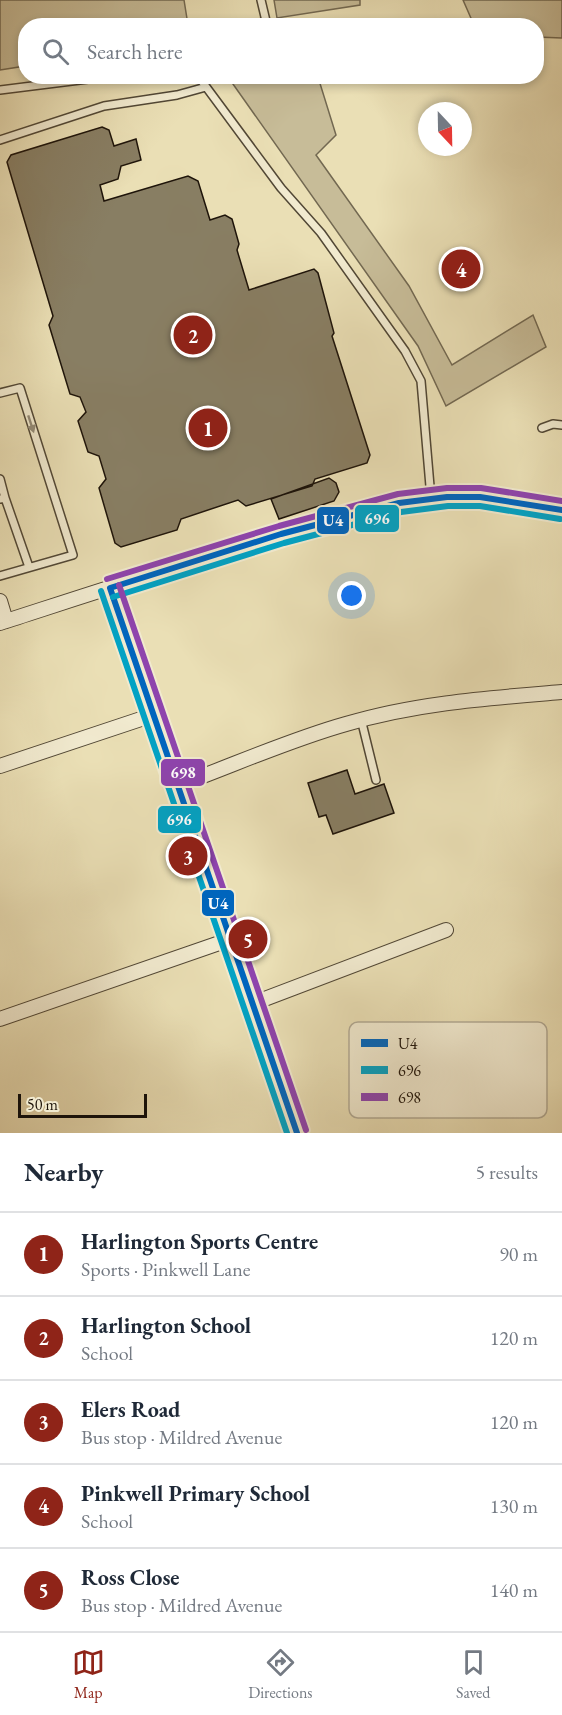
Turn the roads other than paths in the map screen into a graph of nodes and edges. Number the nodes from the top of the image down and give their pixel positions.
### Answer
1 (261, 0) edge
2 (265, 18) edge
3 (48, 84) edge
4 (204, 84) edge
5 (206, 87) junction
6 (0, 90) edge
7 (0, 140) edge
8 (0, 393) edge
9 (562, 425) edge
10 (542, 428) dead end
11 (0, 479) edge
12 (431, 498) junction
13 (2, 499) edge
14 (562, 510) edge
15 (29, 567) junction
16 (0, 576) edge
17 (110, 588) junction
18 (0, 601) edge
19 (3, 622) edge
20 (562, 692) edge
21 (153, 715) junction
22 (361, 720) junction
23 (0, 766) edge
24 (375, 780) dead end
25 (179, 785) junction
26 (446, 930) dead end
27 (231, 939) junction
28 (254, 1003) junction
29 (0, 1019) edge
30 (297, 1133) edge

1 - 2 lane
3 - 6 lane
4 - 5 lane
5 - 7 lane
5 - 12 lane
8 -> 15 lane
9 - 10 lane
11 - 13 lane
12 - 14 street
12 - 17 street
13 - 15 lane
15 - 16 lane
17 - 19 street
17 - 21 street
18 - 19 street
20 - 22 street
21 - 23 street
21 - 25 street
22 - 24 lane
22 - 25 street
25 - 27 street
26 - 28 street
27 - 28 street
27 - 29 street
28 - 30 street

